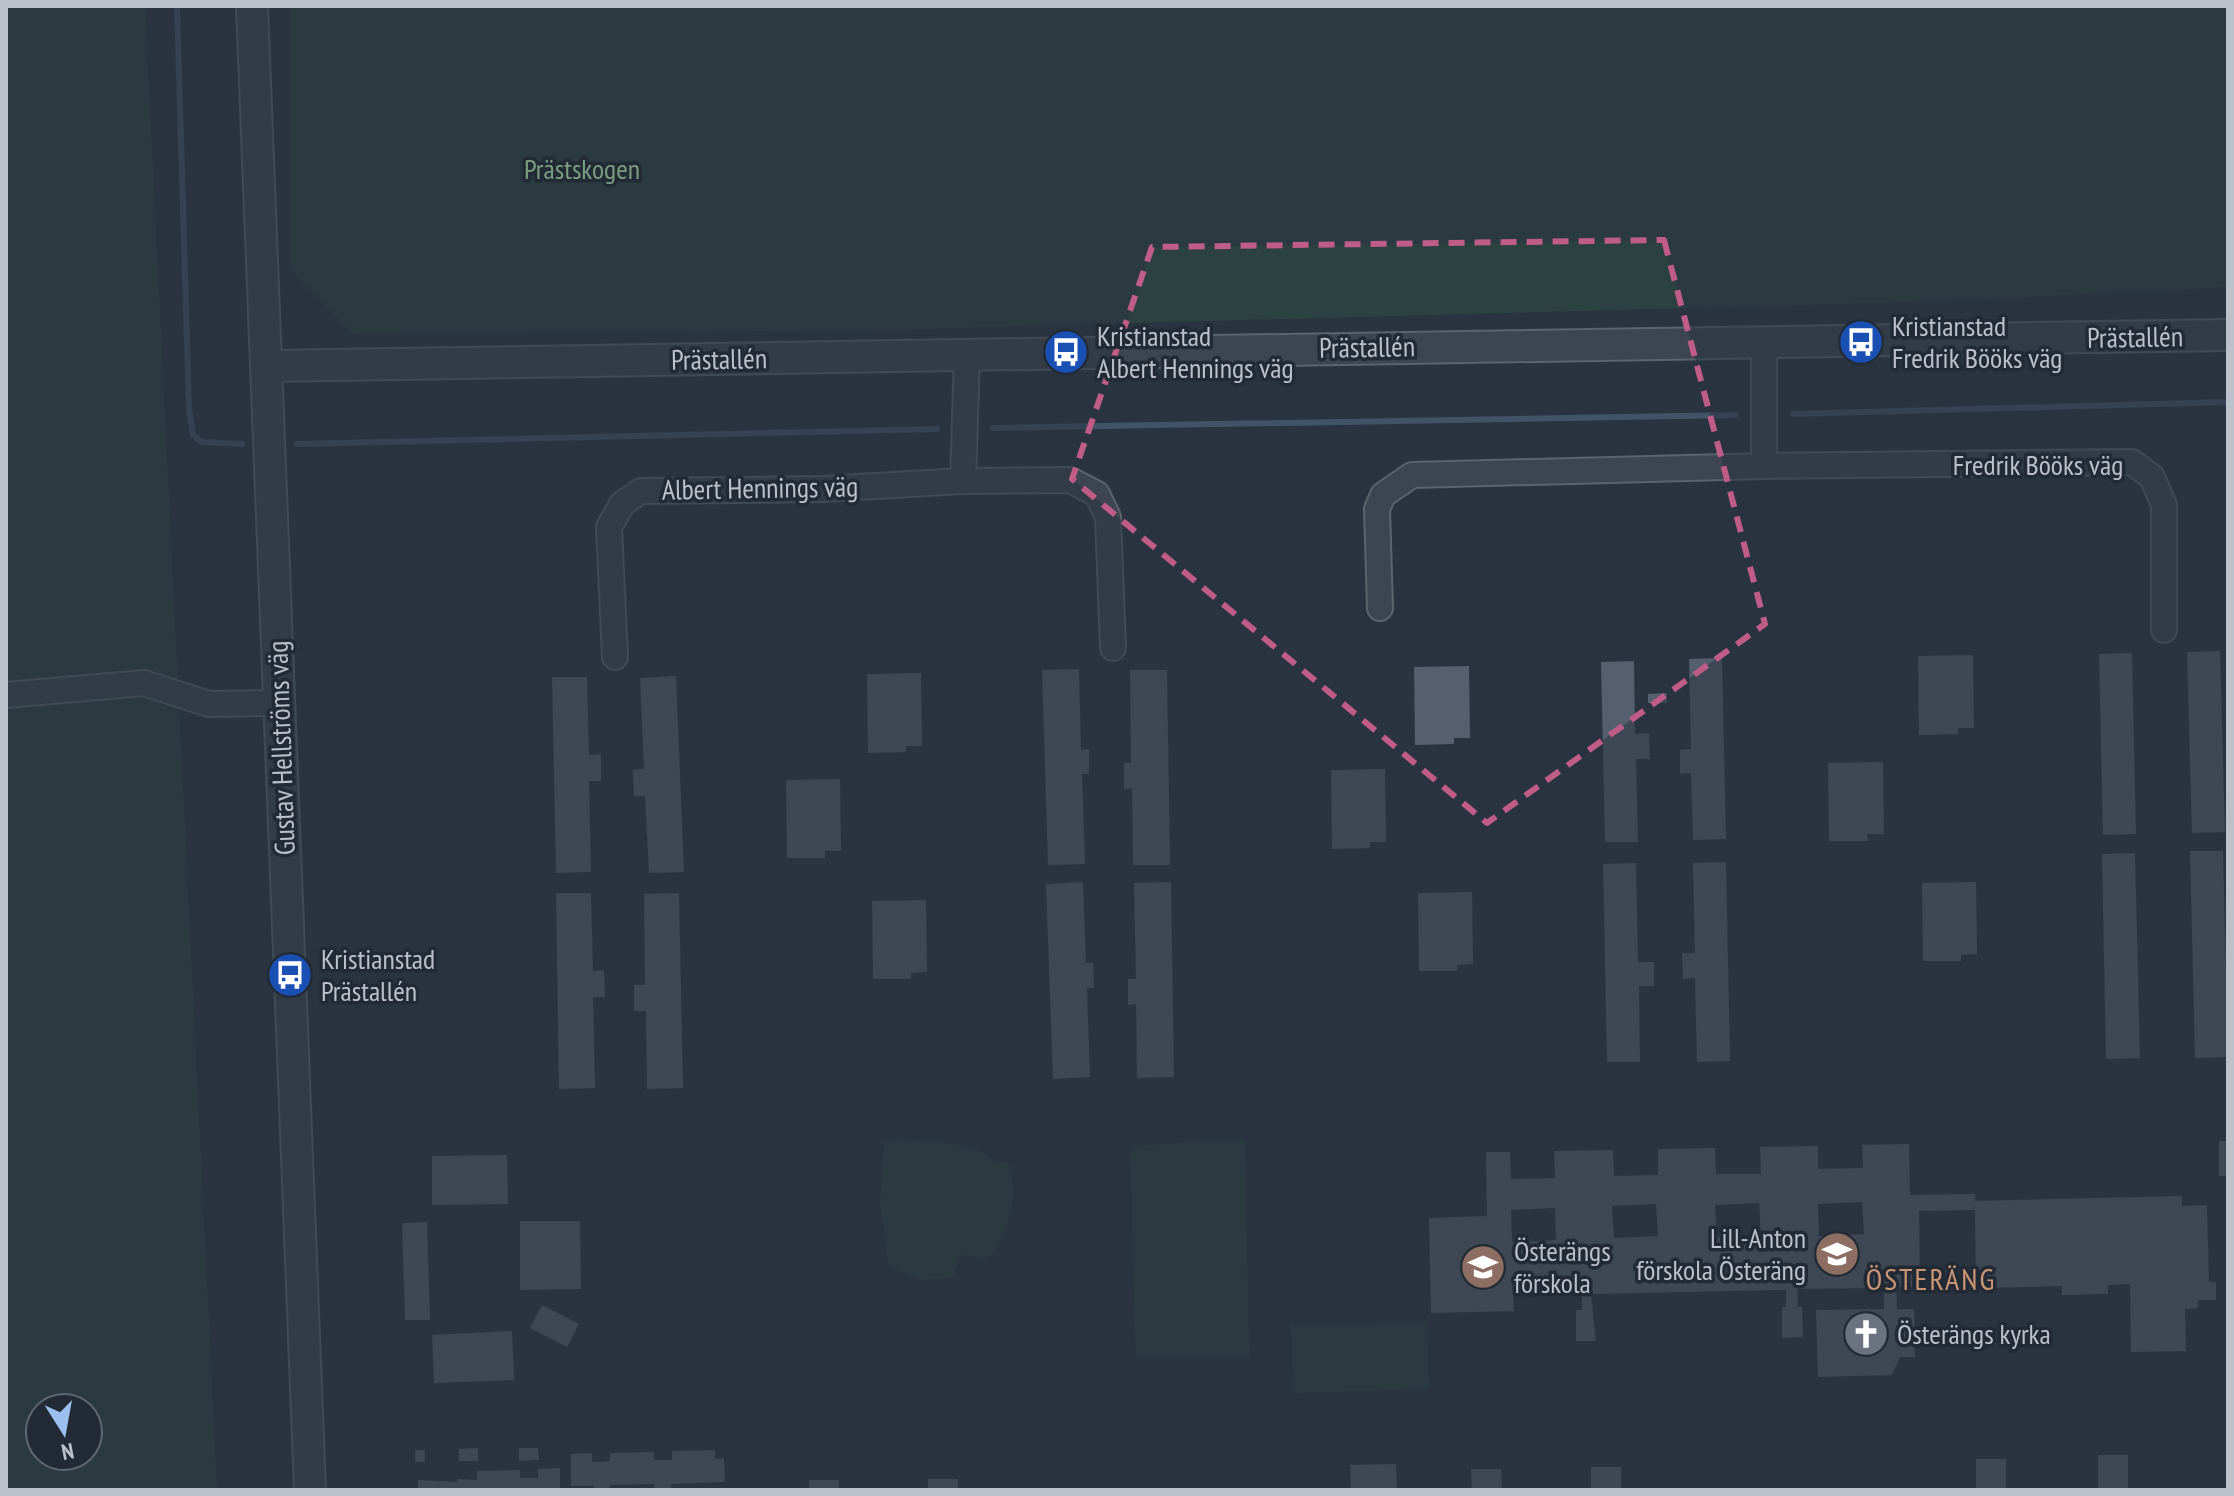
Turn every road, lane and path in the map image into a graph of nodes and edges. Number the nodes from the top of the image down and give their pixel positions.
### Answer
1 (252, 6) edge
2 (2228, 335) edge
3 (1764, 343) junction
4 (967, 354) junction
5 (266, 366) junction
6 (1764, 466) junction
7 (963, 481) junction
8 (1380, 608) dead end
9 (2164, 630) dead end
10 (1113, 648) dead end
11 (615, 657) dead end
12 (6, 695) edge
13 (280, 703) junction
14 (310, 1490) edge

1 - 5 street, Gustav Hellströms väg
2 - 3 street, Prästallén
3 - 4 street, Prästallén
3 - 6 street
4 - 5 street, Prästallén
4 - 7 street
5 - 13 street, Gustav Hellströms väg
6 - 8 street, Fredrik Bööks väg
6 - 9 street, Fredrik Bööks väg
7 - 10 street, Albert Hennings väg
7 - 11 street, Albert Hennings väg
12 - 13 street
13 - 14 street, Gustav Hellströms väg

